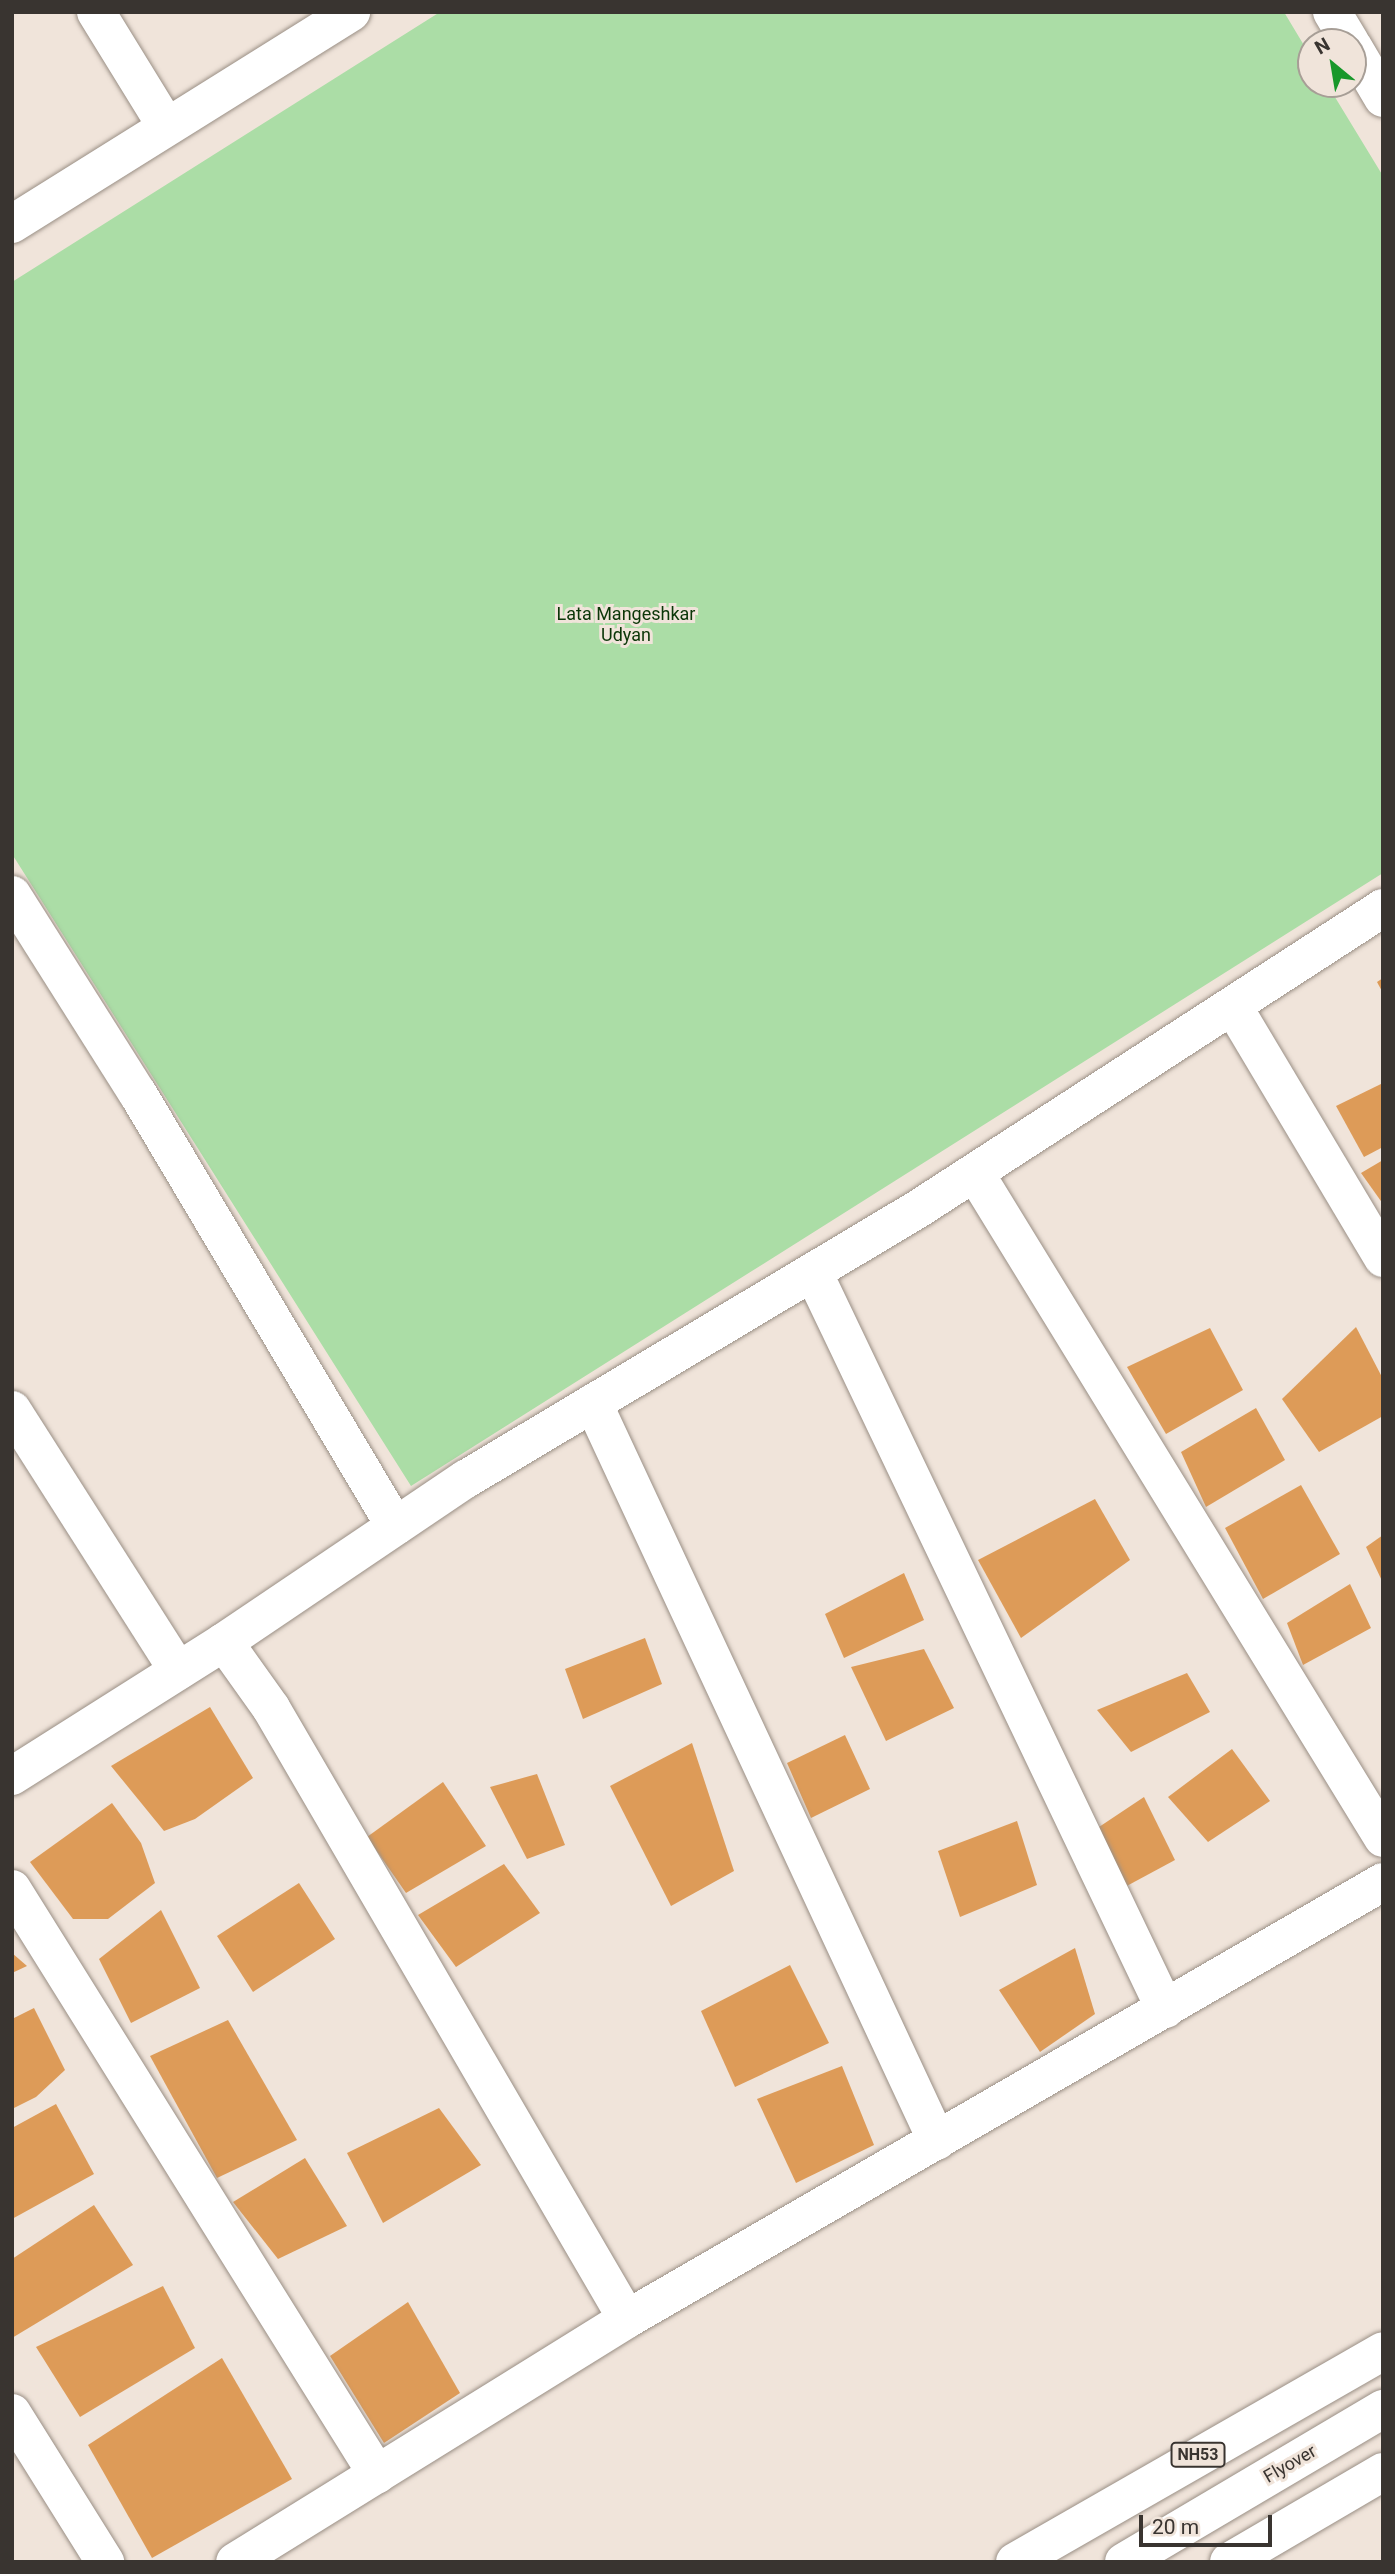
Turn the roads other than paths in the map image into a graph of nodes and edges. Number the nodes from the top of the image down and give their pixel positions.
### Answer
1 (96, 12) edge
2 (351, 12) edge
3 (1332, 12) edge
4 (1342, 28) edge
5 (1367, 71) edge
6 (1383, 98) edge
7 (166, 126) junction
8 (12, 224) edge
9 (12, 895) edge
10 (1383, 908) edge
11 (1234, 1008) junction
12 (975, 1173) junction
13 (1383, 1258) edge
14 (813, 1272) junction
15 (593, 1403) junction
16 (12, 1410) edge
17 (395, 1526) junction
18 (224, 1642) junction
19 (178, 1671) junction
20 (12, 1776) edge
21 (1383, 1838) edge
22 (1383, 1882) edge
23 (12, 1889) edge
24 (1164, 2009) junction
25 (937, 2141) junction
26 (627, 2319) junction
27 (1383, 2351) edge
28 (1383, 2409) edge
29 (12, 2413) edge
30 (1383, 2472) edge
31 (377, 2474) junction
32 (105, 2562) edge
33 (235, 2562) edge
34 (1015, 2562) edge
35 (1124, 2562) edge
36 (1229, 2562) edge

1 - 7 main road
2 - 7 main road
3 - 4 main road
5 - 6 main road
7 - 8 main road
9 - 17 main road
10 - 11 main road
11 - 12 main road
11 - 13 main road
12 - 14 main road
12 - 21 main road
14 - 15 main road
14 - 24 main road
15 - 17 main road
15 - 25 main road
16 - 19 main road
17 - 18 main road
18 - 19 main road
18 - 26 main road
19 - 20 main road
22 - 24 main road
23 - 31 main road
24 - 25 main road
25 - 26 main road
26 - 31 main road
27 - 34 main road, NH53
28 - 35 main road, Flyover
29 - 32 main road
30 - 36 main road
31 - 33 main road

